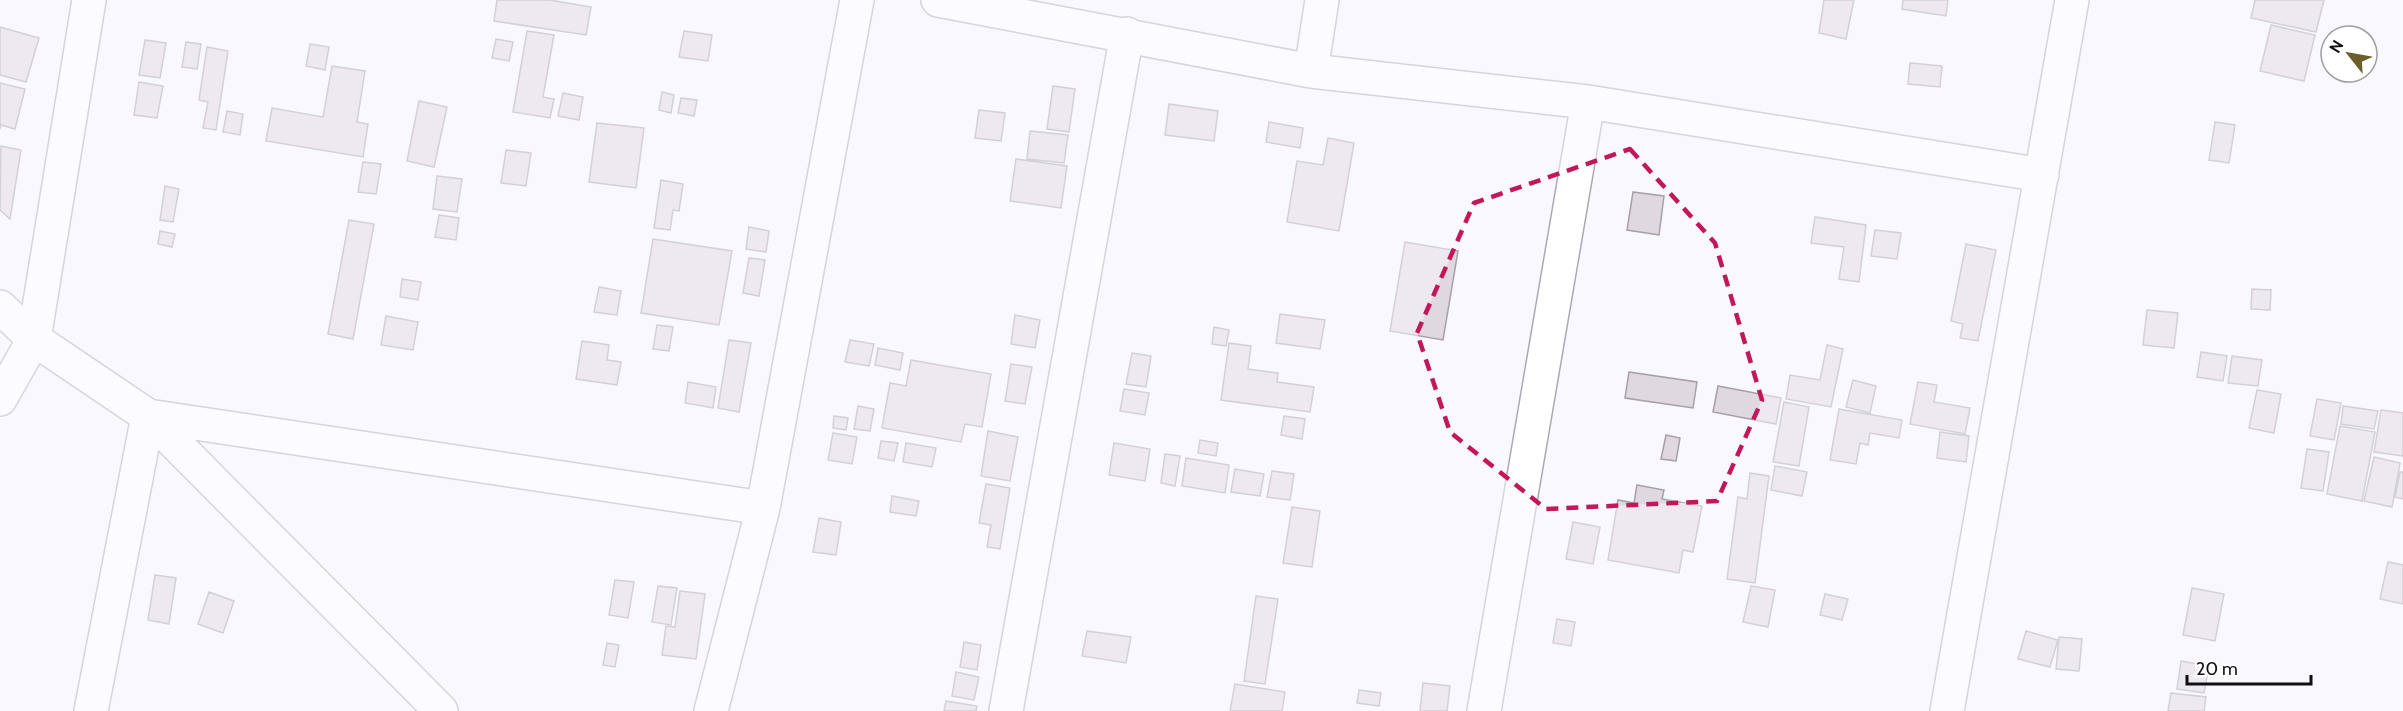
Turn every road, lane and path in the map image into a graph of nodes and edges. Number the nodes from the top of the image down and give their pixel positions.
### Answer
1 (89, 0) edge
2 (857, 0) edge
3 (938, 0) edge
4 (1322, 0) edge
5 (2072, 0) edge
6 (1127, 34) junction
7 (1311, 71) junction
8 (1588, 102) junction
9 (2042, 175) junction
10 (0, 307) edge
11 (34, 339) junction
12 (0, 399) edge
13 (148, 416) junction
14 (763, 508) junction
15 (91, 711) edge
16 (441, 711) edge
17 (711, 711) edge
18 (1006, 711) edge
19 (1484, 711) edge
20 (1947, 711) edge

1 - 11 street
2 - 14 street
3 - 6 street
4 - 7 street
5 - 9 street
6 - 7 street
6 - 18 street
7 - 8 street
8 - 9 street
8 - 19 street
9 - 20 street
10 - 11 street
11 - 12 street
11 - 13 street
13 - 14 street
13 - 15 street
13 - 16 street
14 - 17 street

